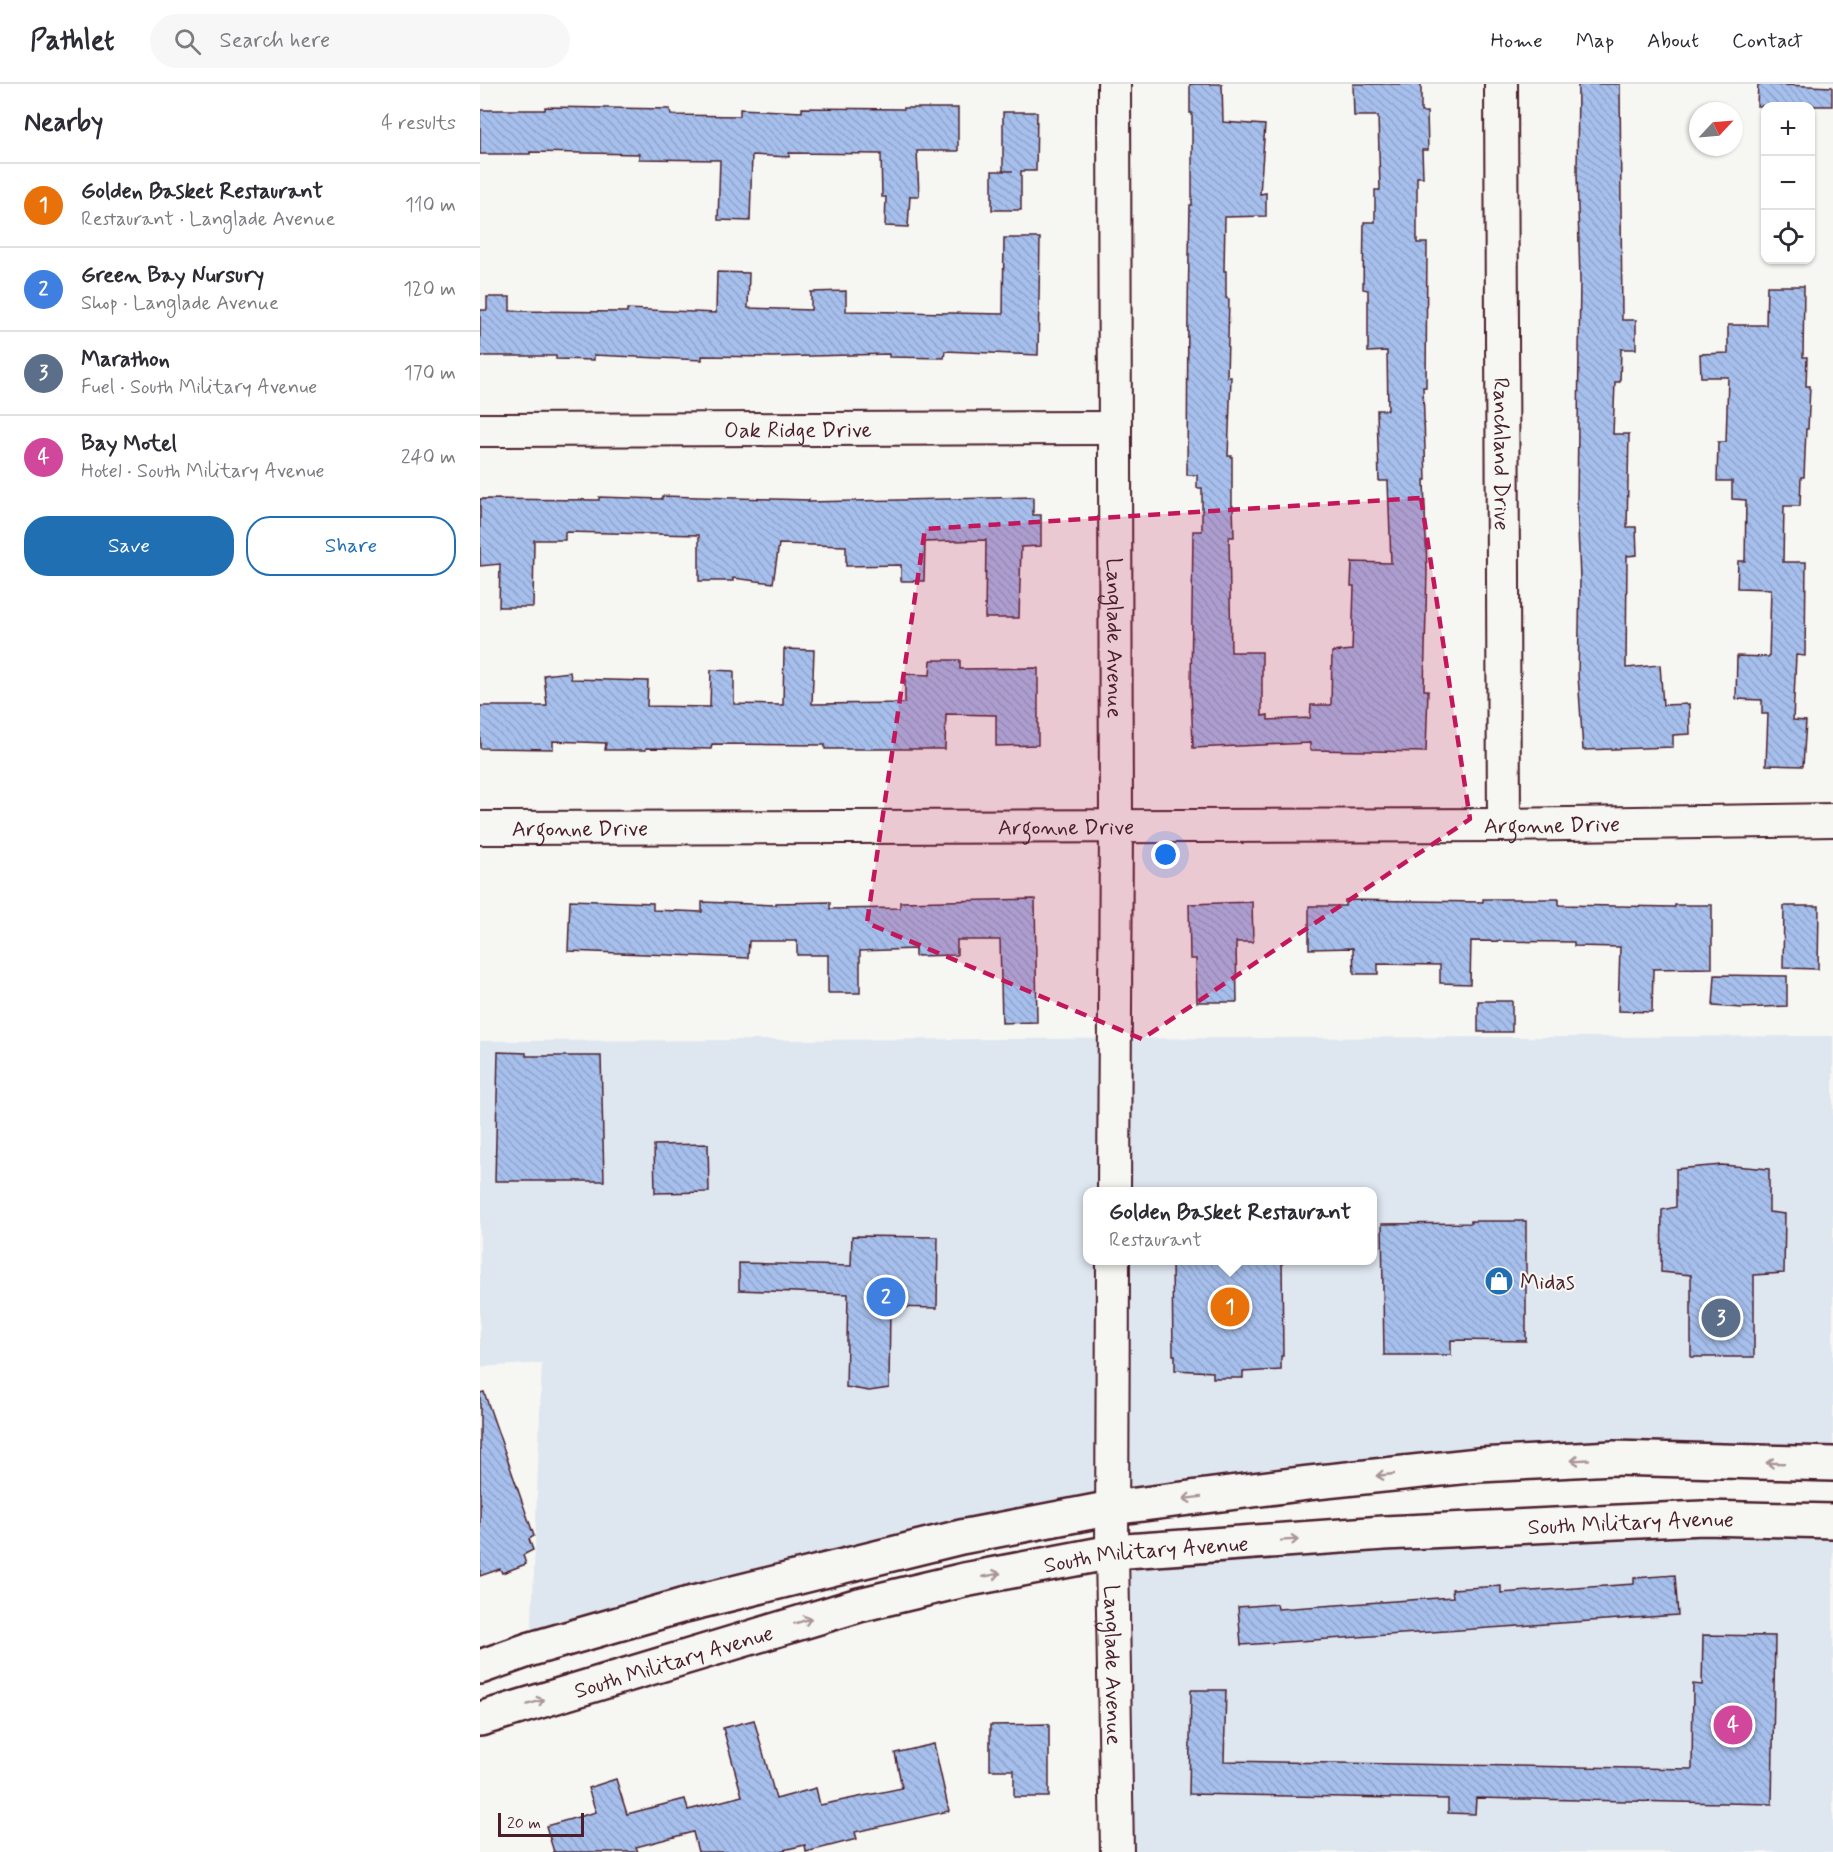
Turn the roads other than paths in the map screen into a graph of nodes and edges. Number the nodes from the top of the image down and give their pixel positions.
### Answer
1 (1114, 84) edge
2 (1501, 84) edge
3 (1115, 428) junction
4 (480, 430) edge
5 (1833, 820) edge
6 (1504, 825) junction
7 (1116, 826) junction
8 (480, 828) edge
9 (1114, 1187) edge
10 (1113, 1265) edge
11 (1833, 1464) edge
12 (1112, 1508) junction
13 (1833, 1521) edge
14 (1112, 1552) junction
15 (480, 1667) edge
16 (480, 1719) edge
17 (1117, 1852) edge

1 - 3 street, Langlade Avenue
2 - 6 street, Ranchland Drive
3 - 4 street, Oak Ridge Drive
3 - 7 street, Langlade Avenue
5 - 6 street, Argonne Drive
6 - 7 street, Argonne Drive
7 - 8 street, Argonne Drive
7 - 9 street, Langlade Avenue
10 - 12 street, Langlade Avenue
11 -> 12 main road, South Military Avenue
12 - 14 street, Langlade Avenue
12 - 15 main road, South Military Avenue
14 -> 13 main road, South Military Avenue
16 -> 14 main road, South Military Avenue
14 - 17 street, Langlade Avenue

